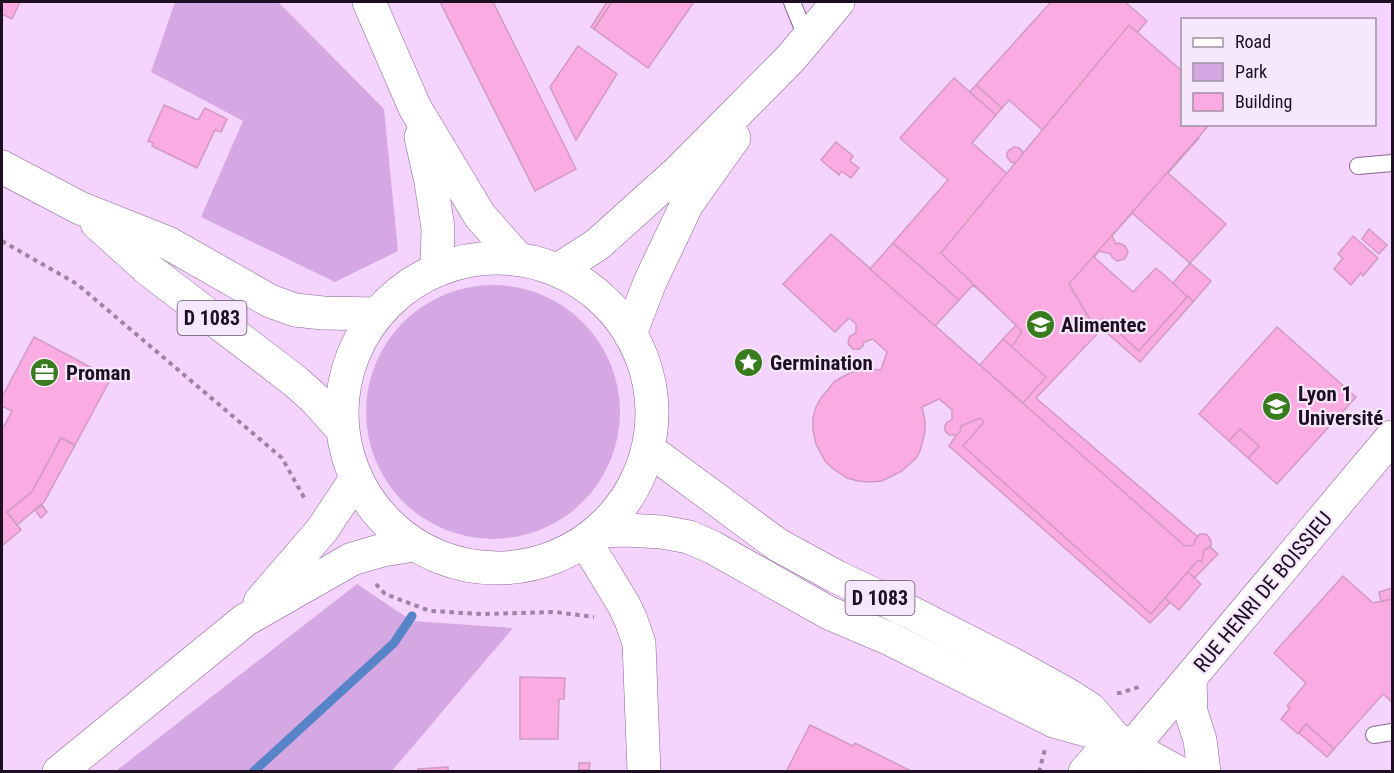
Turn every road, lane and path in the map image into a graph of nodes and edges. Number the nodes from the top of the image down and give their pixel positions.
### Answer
1 (369, 2) edge
2 (792, 2) edge
3 (838, 2) edge
4 (799, 48) junction
5 (415, 108) junction
6 (1392, 163) edge
7 (1358, 166) dead end
8 (2, 167) edge
9 (80, 208) junction
10 (2, 242) edge
11 (518, 259) junction
12 (437, 270) junction
13 (558, 270) junction
14 (378, 314) junction
15 (630, 334) junction
16 (342, 429) junction
17 (1392, 437) edge
18 (648, 449) junction
19 (356, 479) junction
20 (322, 530) junction
21 (592, 536) junction
22 (414, 545) junction
23 (352, 558) junction
24 (245, 620) junction
25 (632, 620) junction
26 (1190, 679) junction
27 (1147, 685) dead end
28 (1080, 703) junction
29 (1392, 732) edge
30 (1374, 735) dead end
31 (1122, 752) edge
32 (59, 771) edge
33 (644, 771) edge
34 (1085, 771) edge
35 (1177, 771) edge
36 (1204, 771) edge

1 - 5 main road
2 - 4 lane
3 - 4 main road
4 - 13 main road
4 - 15 main road
5 - 11 main road
5 - 12 main road
6 - 7 lane
8 - 9 main road, D 1083
9 - 14 main road, D 1083
9 - 16 main road, D 1083
10 - 20 path
11 - 12 main road
11 - 13 main road
12 - 14 main road
13 - 15 main road
14 - 16 main road
15 - 18 main road
16 - 19 main road
17 - 26 main road, RUE HENRI DE BOISSIEU
18 - 21 main road
18 - 28 main road, D 1083
19 - 20 main road
19 - 22 main road
20 - 24 main road
21 - 22 main road
21 - 25 main road
21 - 31 main road, D 1083
22 - 23 main road
23 - 24 main road
23 - 25 path
24 - 32 main road
25 - 33 main road
26 - 31 main road, RUE HENRI DE BOISSIEU
26 - 36 main road
27 - 28 path
28 - 31 main road, D 1083
29 - 30 lane
31 - 34 main road, RUE HENRI DE BOISSIEU
31 - 35 main road, D 1083

